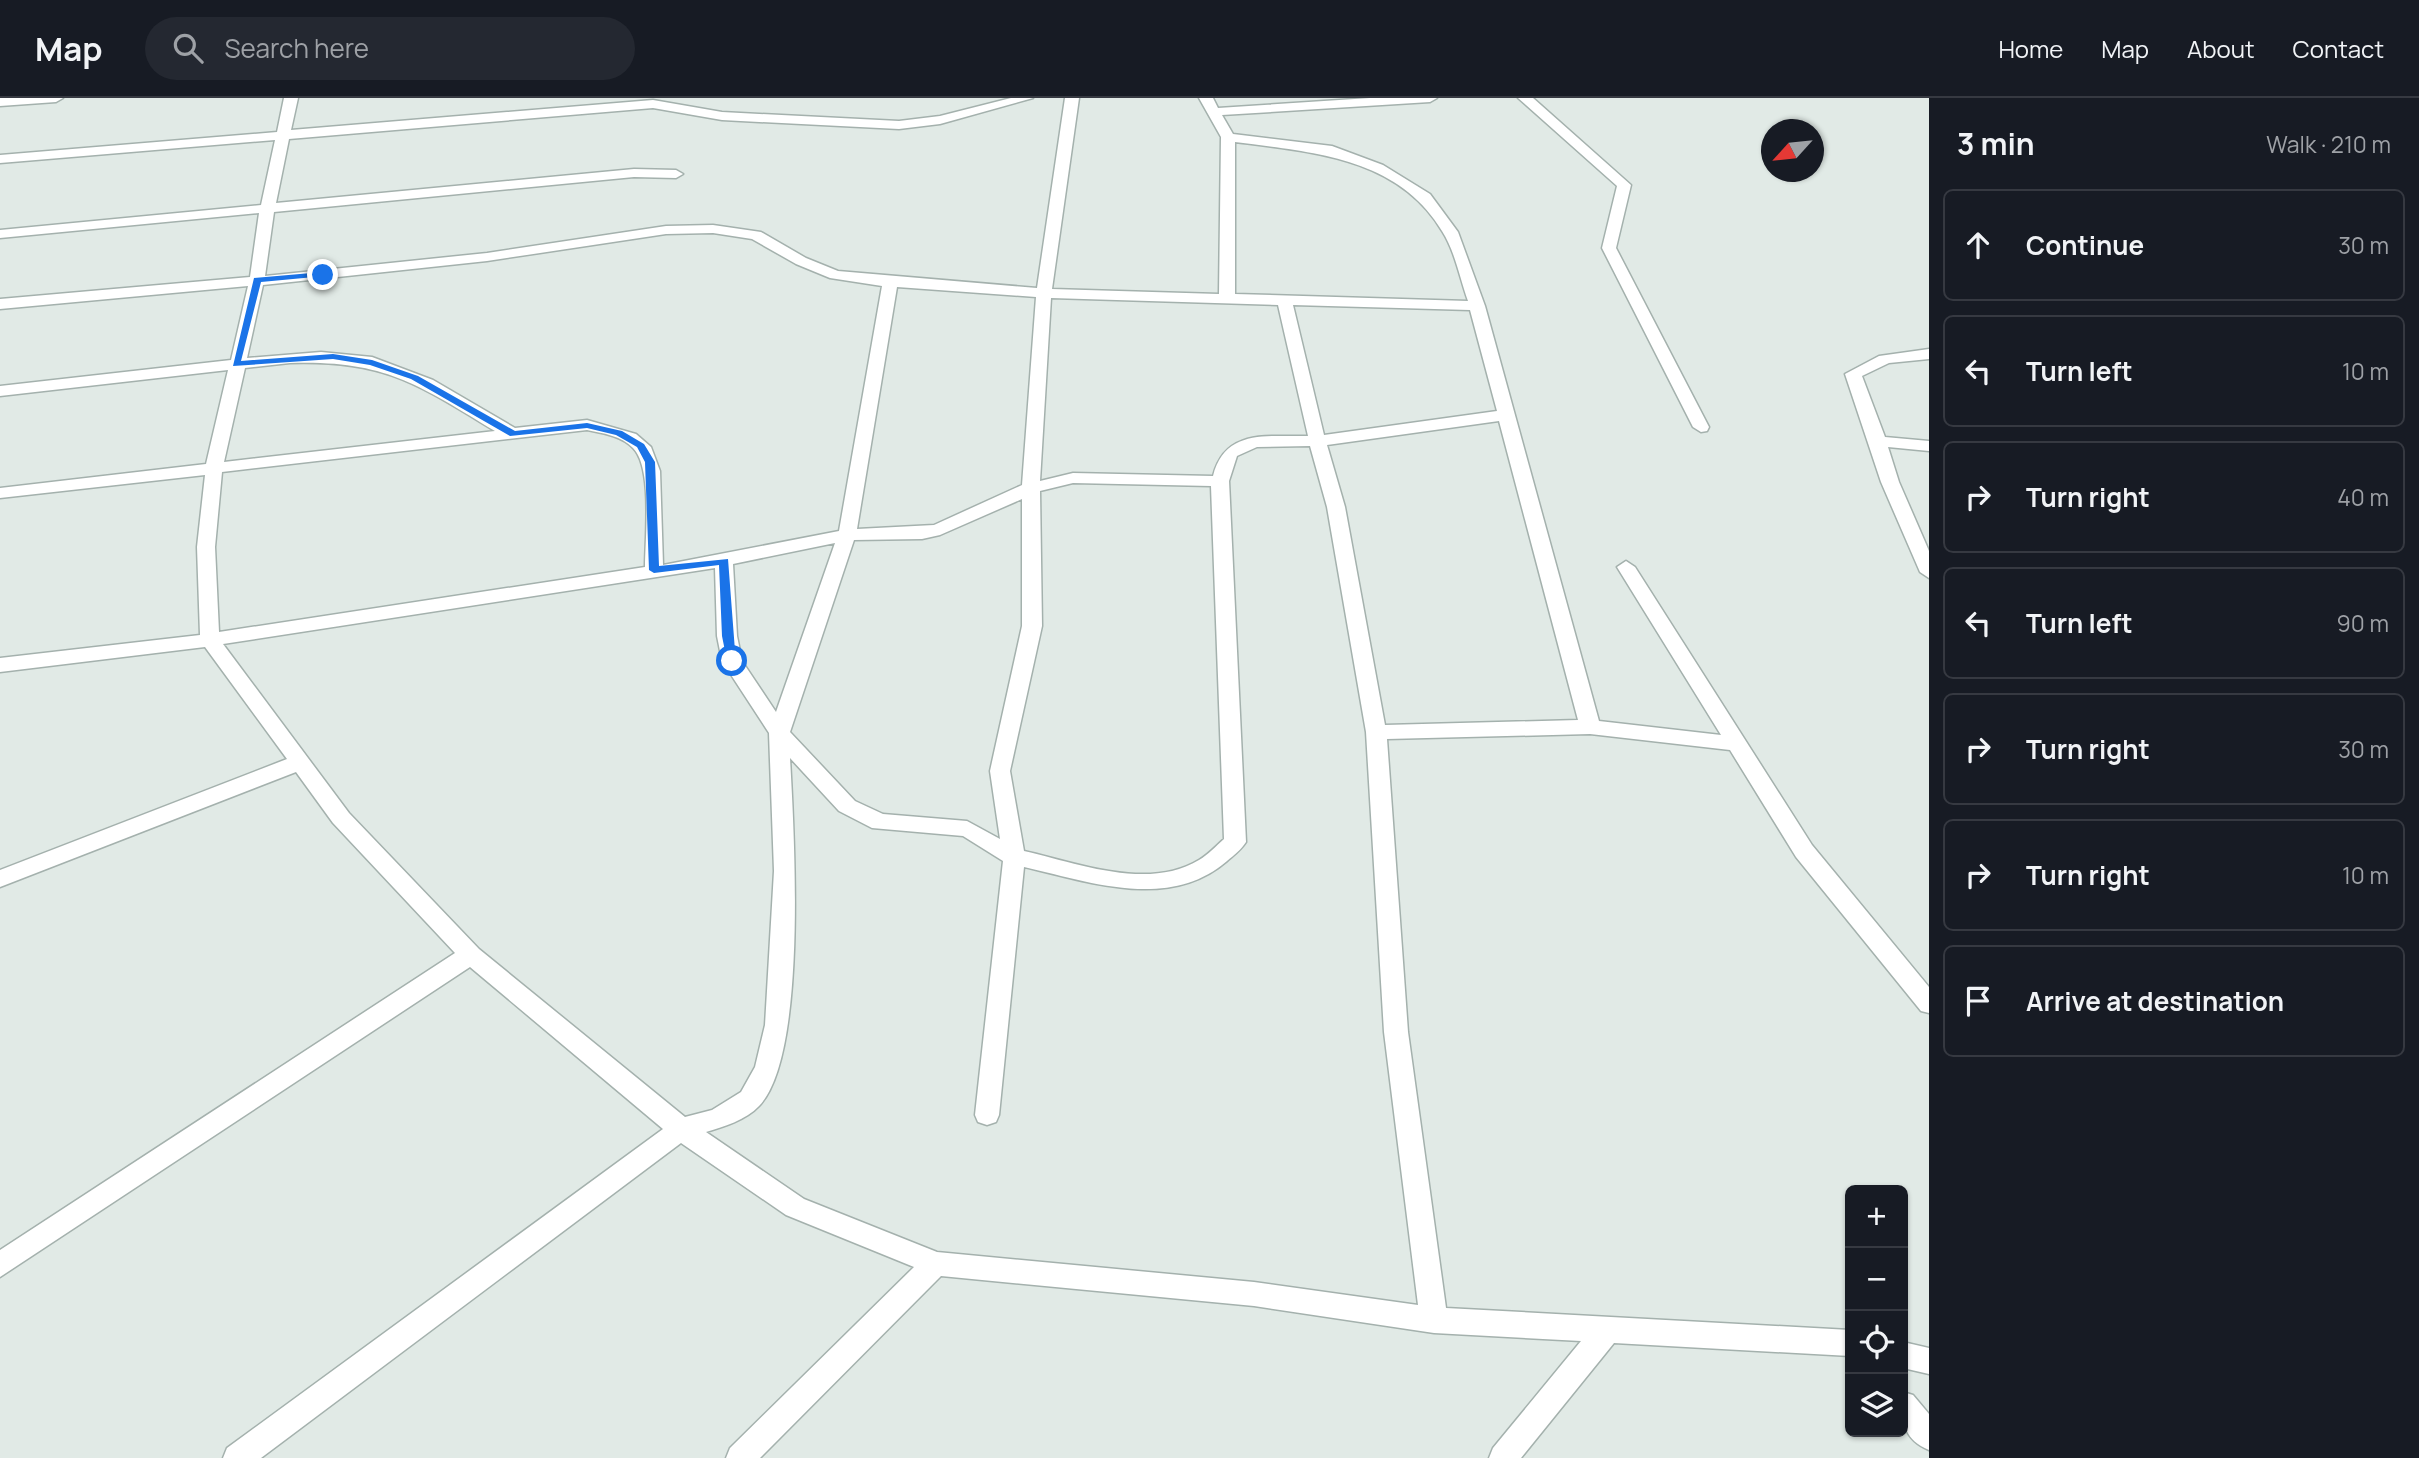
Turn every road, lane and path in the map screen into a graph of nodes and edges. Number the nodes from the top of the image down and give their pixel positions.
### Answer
1 (56, 98) edge
2 (291, 98) edge
3 (1026, 98) edge
4 (1072, 98) edge
5 (1206, 98) edge
6 (1430, 98) edge
7 (1525, 98) edge
8 (0, 102) edge
9 (1215, 112) junction
10 (283, 134) junction
11 (1228, 137) junction
12 (0, 159) edge
13 (676, 174) dead end
14 (267, 210) junction
15 (0, 234) edge
16 (257, 279) junction
17 (890, 282) junction
18 (1044, 293) junction
19 (1227, 299) junction
20 (1285, 302) junction
21 (0, 304) edge
22 (1478, 306) junction
23 (1929, 354) edge
24 (236, 364) junction
25 (0, 391) edge
26 (1506, 415) junction
27 (1701, 427) dead end
28 (513, 434) junction
29 (1317, 441) junction
30 (1878, 441) junction
31 (1929, 446) edge
32 (214, 468) junction
33 (1220, 481) junction
34 (1031, 488) junction
35 (0, 493) edge
36 (846, 535) junction
37 (724, 561) junction
38 (1626, 566) dead end
39 (654, 570) junction
40 (1929, 572) edge
41 (211, 640) junction
42 (0, 665) edge
43 (1590, 727) junction
44 (1376, 732) junction
45 (779, 733) junction
46 (1739, 744) junction
47 (300, 762) junction
48 (1014, 857) junction
49 (0, 879) edge
50 (471, 955) junction
51 (1929, 1004) edge
52 (987, 1115) dead end
53 (681, 1129) junction
54 (936, 1264) junction
55 (0, 1265) edge
56 (1434, 1320) junction
57 (1608, 1329) junction
58 (1845, 1343) edge
59 (1908, 1356) edge
60 (1929, 1361) edge
61 (1908, 1411) edge
62 (1929, 1436) edge
63 (237, 1458) edge
64 (740, 1458) edge
65 (1503, 1458) edge

1 - 8 street
2 - 10 street
3 - 10 street
4 - 18 street
5 - 9 street
6 - 9 street
7 - 27 street
9 - 11 street
10 - 12 street
10 - 14 street
11 - 19 street
11 - 22 street
13 - 14 street
14 - 15 street
14 - 16 street
16 - 17 street
16 - 21 street
16 - 24 street
17 - 18 street
17 - 36 street
18 - 19 street
18 - 34 street
19 - 20 street
20 - 22 street
20 - 29 street
22 - 26 street
23 - 30 street
24 - 25 street
24 - 28 street
24 - 32 street
26 - 29 street
26 - 43 street
28 - 32 street
28 - 39 street
29 - 33 street
29 - 44 street
30 - 31 street
30 - 40 street
32 - 35 street
32 - 41 street
33 - 34 street
33 - 48 street
34 - 36 street
34 - 48 street
36 - 37 street
36 - 45 street
37 - 39 street
37 - 45 street
38 - 46 street
39 - 41 street
41 - 42 street
41 - 47 street
43 - 44 street
43 - 46 street
44 - 56 street
45 - 48 street
45 - 53 street
46 - 51 street
47 - 49 street
47 - 50 street
48 - 52 street
50 - 53 street
50 - 55 street
53 - 54 street
53 - 63 street
54 - 56 street
54 - 64 street
56 - 57 street
57 - 58 street
57 - 65 street
59 - 60 street
61 - 62 street

